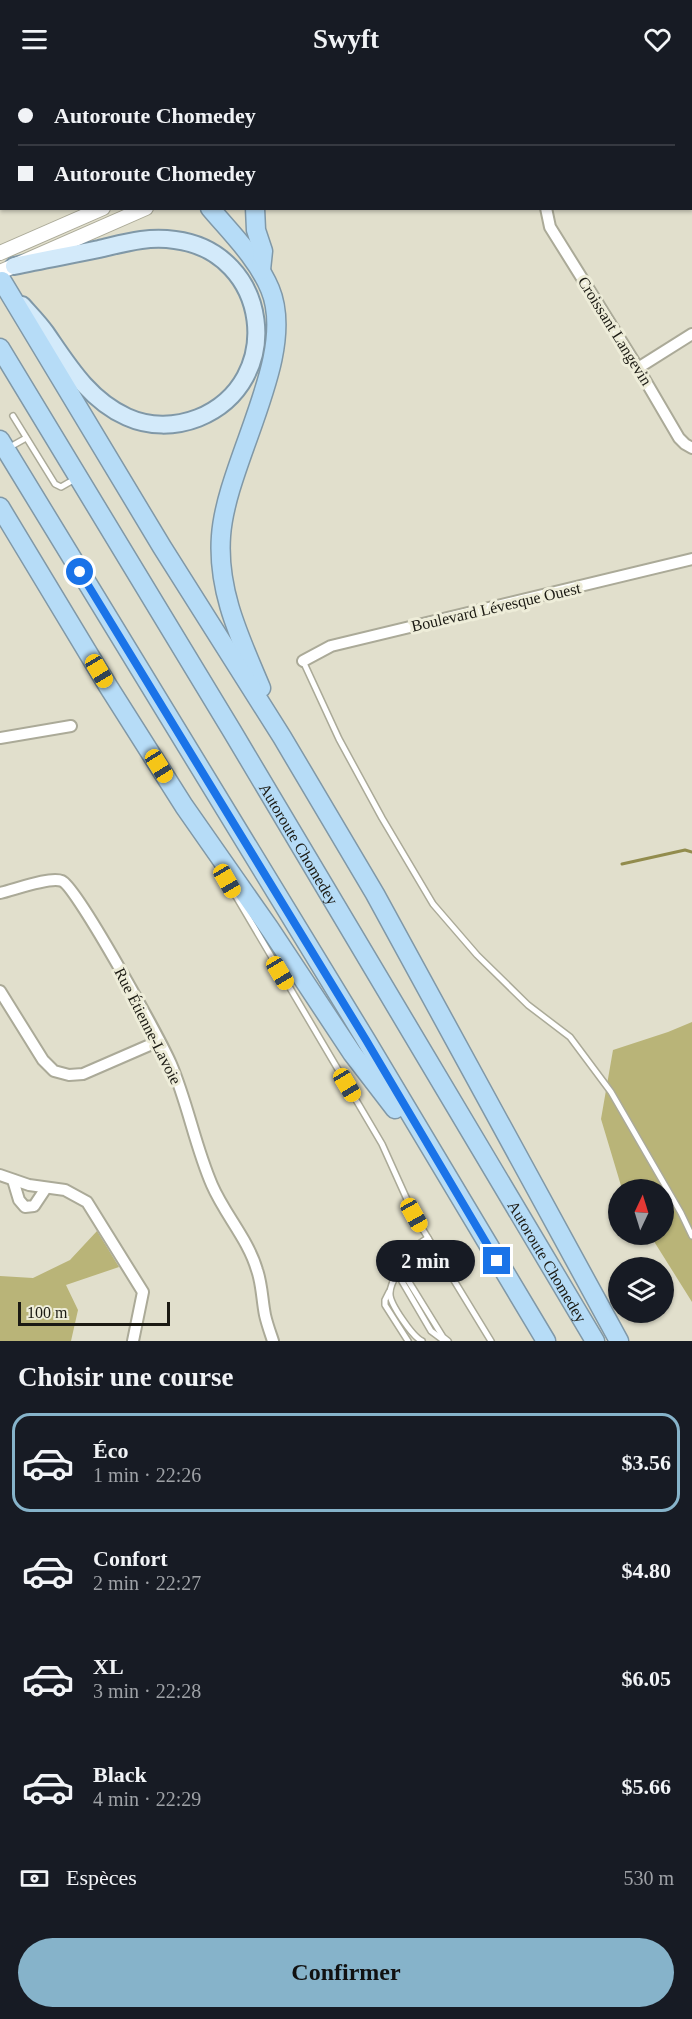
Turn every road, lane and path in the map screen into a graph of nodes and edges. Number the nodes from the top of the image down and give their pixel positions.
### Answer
1 (98, 210) edge
2 (142, 210) edge
3 (212, 210) edge
4 (255, 210) edge
5 (546, 210) edge
6 (0, 253) edge
7 (11, 270) edge
8 (261, 270) junction
9 (692, 334) edge
10 (0, 348) edge
11 (638, 368) junction
12 (13, 416) dead end
13 (27, 438) junction
14 (3, 445) edge
15 (692, 448) edge
16 (79, 477) junction
17 (2, 512) edge
18 (692, 559) edge
19 (303, 661) joint
20 (71, 726) dead end
21 (282, 737) junction
22 (0, 738) edge
23 (184, 806) junction
24 (0, 893) edge
25 (0, 991) edge
26 (159, 1041) junction
27 (0, 1175) edge
28 (445, 1175) junction
29 (13, 1180) junction
30 (46, 1188) junction
31 (692, 1236) edge
32 (428, 1238) junction
33 (404, 1261) junction
34 (393, 1283) junction
35 (133, 1341) edge
36 (273, 1341) edge
37 (408, 1341) edge
38 (422, 1341) edge
39 (447, 1341) edge
40 (491, 1341) edge
41 (546, 1341) edge
42 (595, 1341) edge
43 (619, 1341) edge

1 - 6 street
2 - 7 street
3 - 8 highway
4 - 8 highway
5 - 11 street, Croissant Langevin
7 - 7 main road
7 - 21 highway
8 - 21 highway
9 - 11 street
10 - 16 highway, Autoroute Chomedey
11 - 15 street, Croissant Langevin
12 - 13 lane
13 - 14 lane
13 - 16 lane
14 - 28 highway
16 - 42 highway, Autoroute Chomedey
17 - 23 highway
18 - 19 street, Boulevard Lévesque Ouest
19 - 31 lane
20 - 22 street
21 - 43 highway
23 - 28 highway
23 - 32 lane
24 - 26 street, Rue Étienne-Lavoie
25 - 26 street
26 - 36 street, Rue Étienne-Lavoie
27 - 29 street
28 - 41 highway
29 - 30 street
29 - 30 street
30 - 35 street
32 - 33 lane
32 - 40 lane
33 - 34 lane
33 - 39 lane
34 - 37 lane
34 - 38 lane

